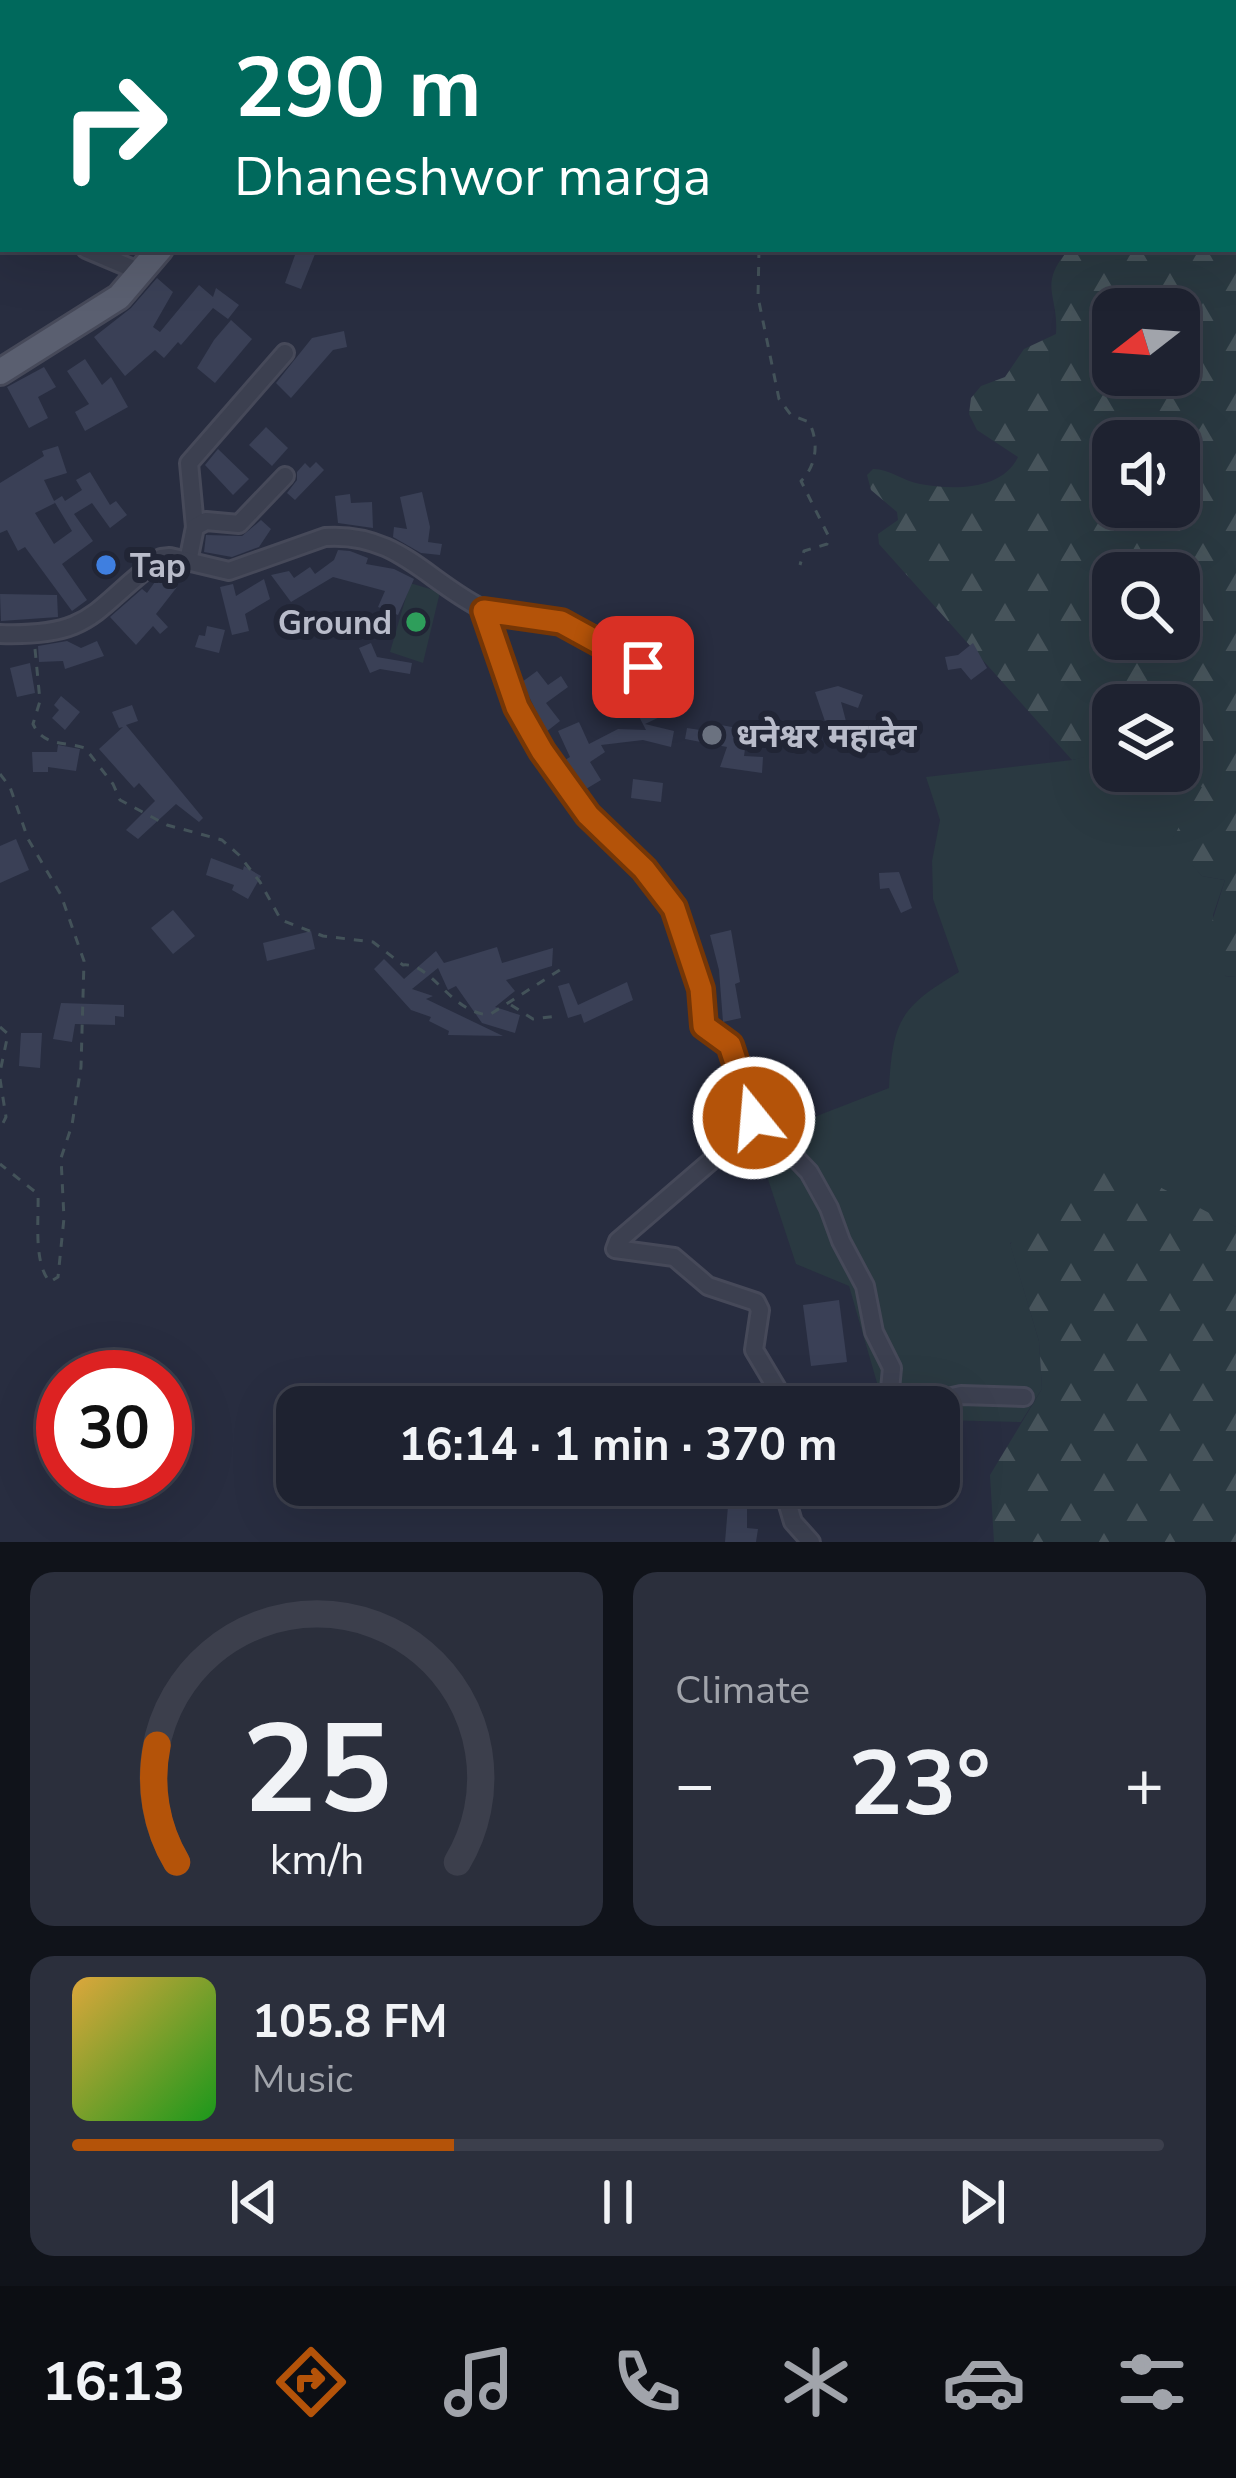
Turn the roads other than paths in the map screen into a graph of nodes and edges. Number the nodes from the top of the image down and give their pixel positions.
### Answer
1 (93, 252) edge
2 (157, 252) edge
3 (138, 271) junction
4 (285, 353) dead end
5 (0, 372) edge
6 (285, 476) dead end
7 (195, 527) junction
8 (188, 562) junction
9 (484, 611) junction
10 (0, 634) edge
11 (679, 697) dead end
12 (754, 1124) junction
13 (775, 1386) edge
14 (890, 1386) edge
15 (960, 1395) edge
16 (1024, 1397) dead end
17 (788, 1506) edge
18 (811, 1542) edge

1 - 3 street
2 - 3 main road
3 - 5 main road
4 - 7 street
6 - 7 street
7 - 8 street
8 - 9 street
8 - 10 street
9 - 11 street
9 - 12 street
12 - 13 street
12 - 14 street
15 - 16 street
17 - 18 street

